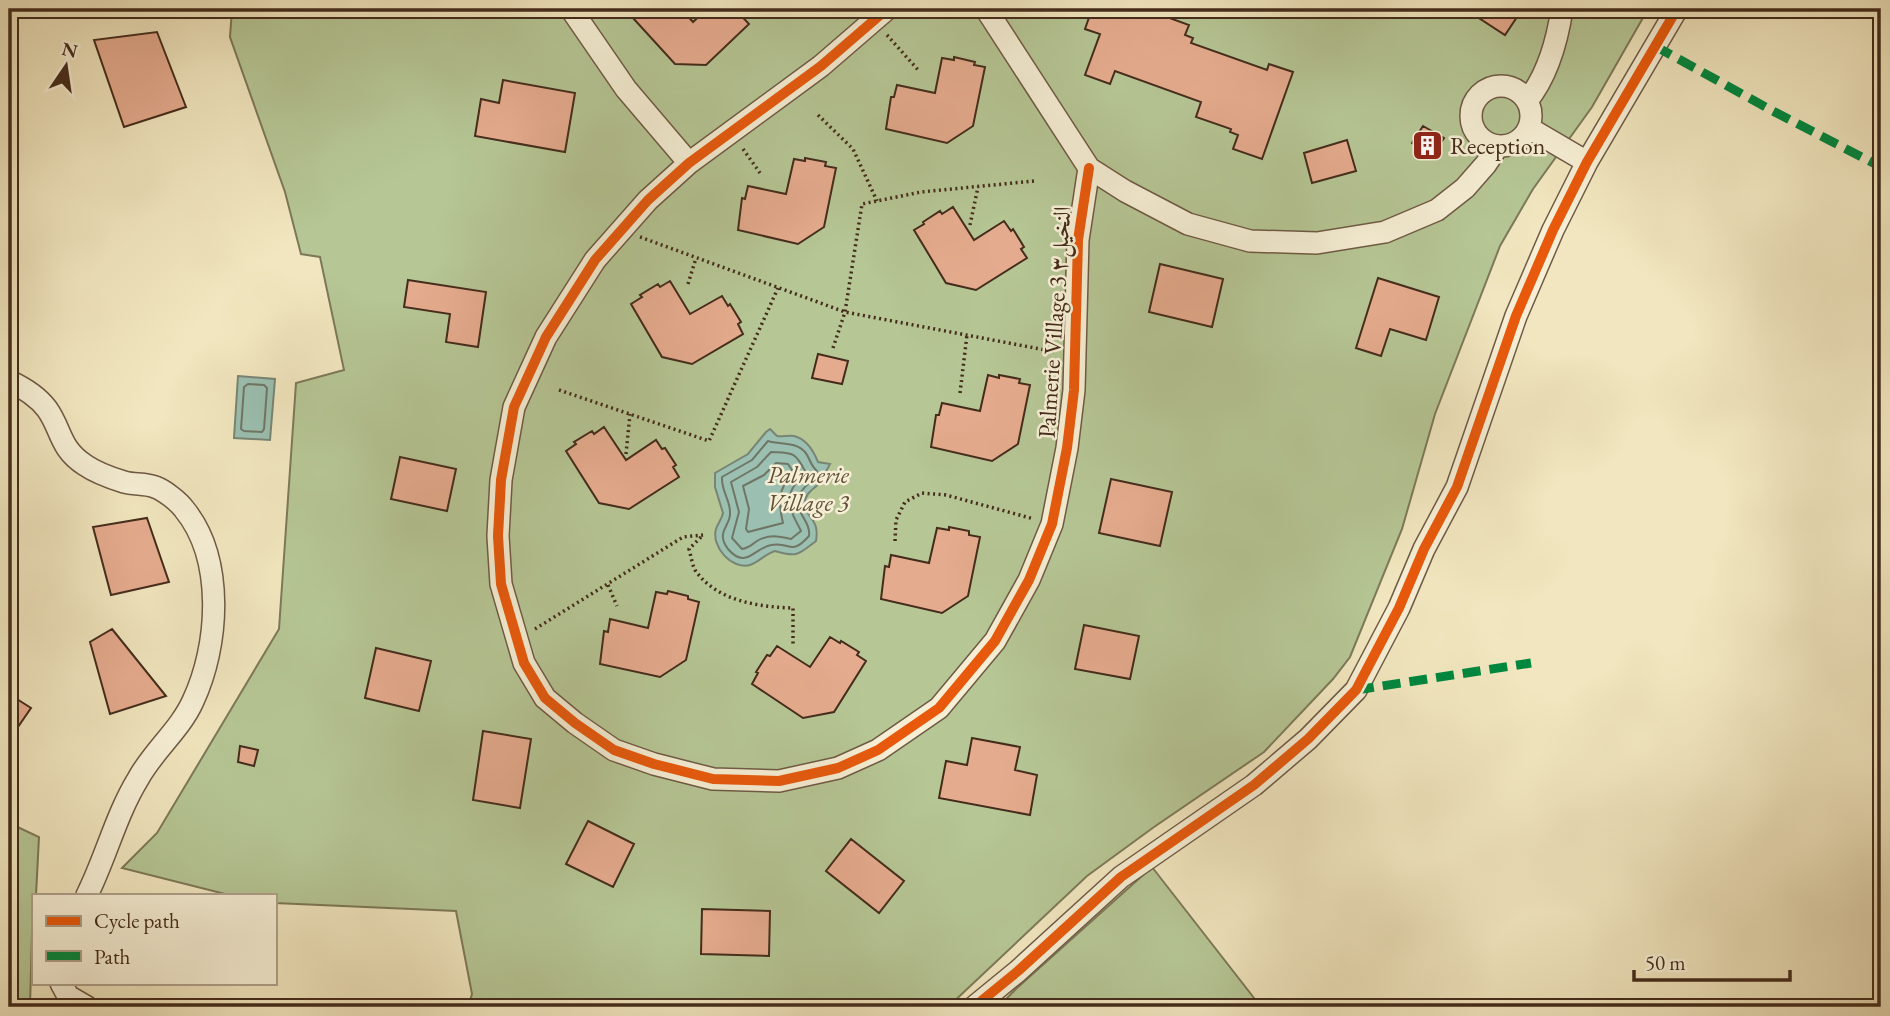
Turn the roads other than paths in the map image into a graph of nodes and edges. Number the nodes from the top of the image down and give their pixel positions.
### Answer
1 (571, 9) edge
2 (986, 9) edge
3 (1562, 9) edge
4 (1677, 9) edge
5 (880, 15) edge
6 (1527, 102) junction
7 (1529, 128) junction
8 (1498, 146) junction
9 (1587, 162) junction
10 (689, 163) junction
11 (1089, 168) junction
12 (9, 381) edge
13 (87, 894) edge
14 (62, 984) edge
15 (86, 1007) edge
16 (974, 1007) edge

1 - 10 street
2 - 11 street
3 - 6 street
4 - 9 street
5 - 10 street, Palmerie Village 3 النخيل٣
6 - 7 street
6 - 8 street
7 - 8 street
7 - 9 street
8 - 11 street
9 - 16 street
10 - 11 street, Palmerie Village 3 النخيل٣
12 - 13 street
14 - 15 street

